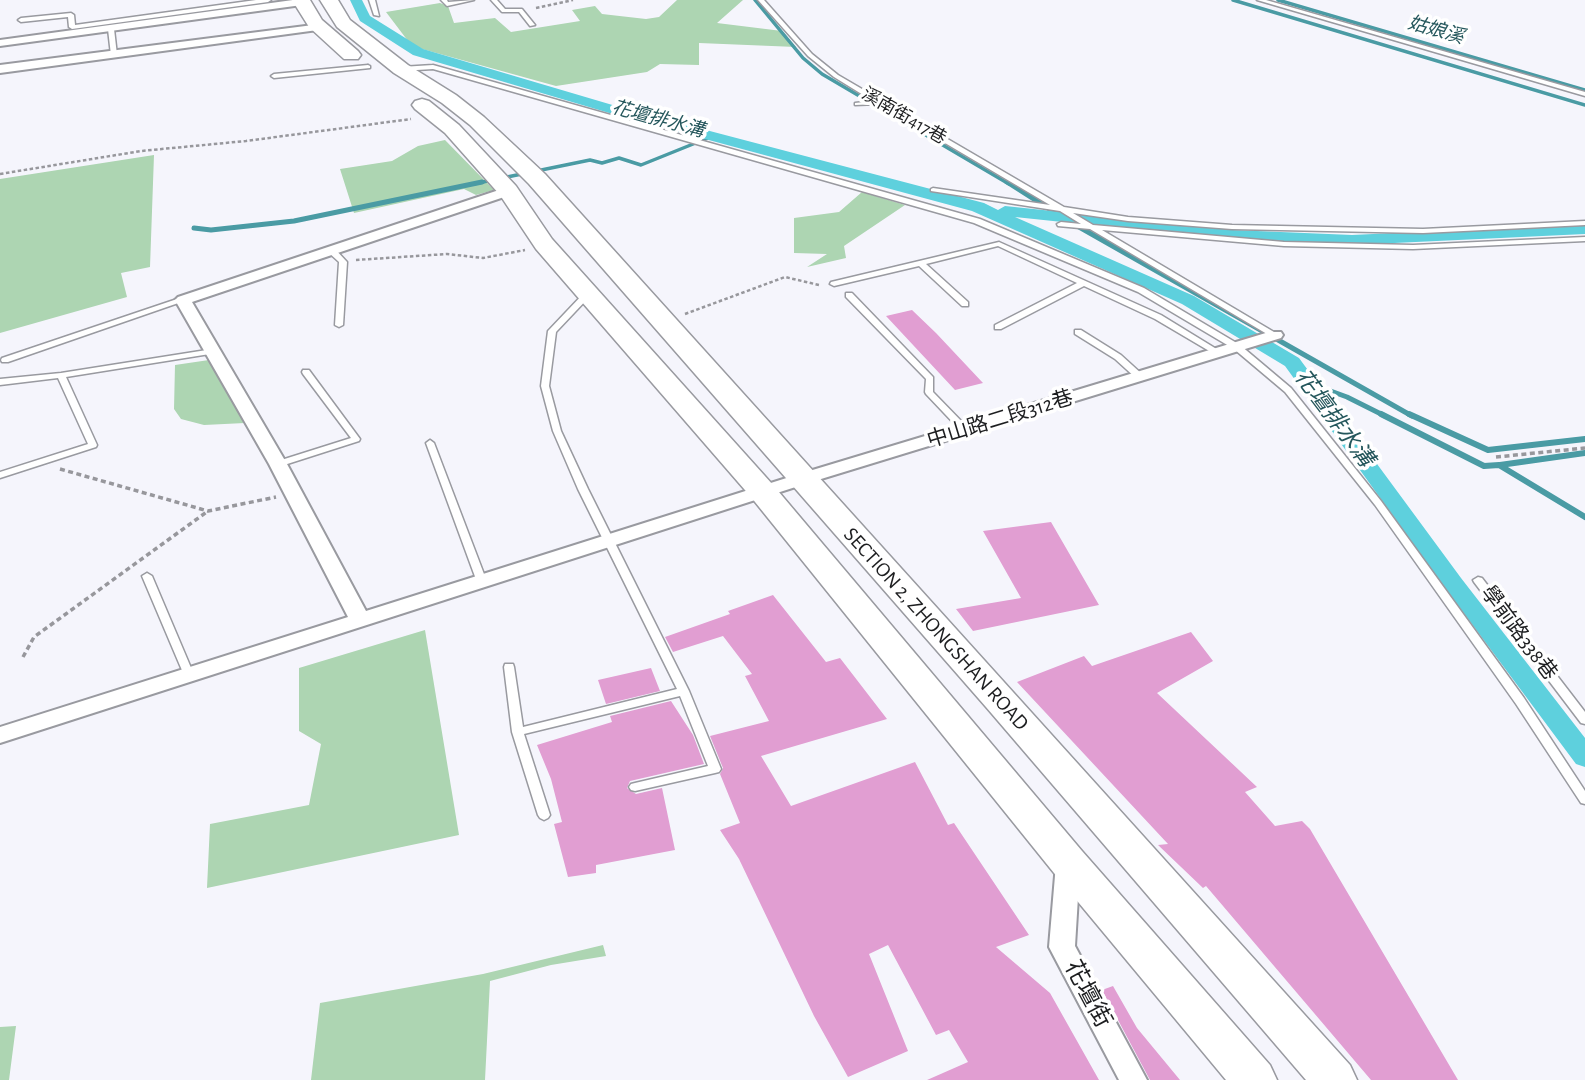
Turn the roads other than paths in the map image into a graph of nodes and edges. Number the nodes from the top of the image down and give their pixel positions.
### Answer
1 (268, 0) edge
2 (329, 0) edge
3 (372, 0) edge
4 (444, 0) edge
5 (471, 0) edge
6 (494, 0) edge
7 (761, 0) edge
8 (1259, 0) edge
9 (301, 1) edge
10 (377, 15) dead end
11 (22, 20) dead end
12 (533, 25) dead end
13 (321, 27) junction
14 (111, 29) junction
15 (0, 43) edge
16 (114, 55) junction
17 (368, 67) junction
18 (0, 69) edge
19 (401, 69) junction
20 (274, 76) dead end
21 (1585, 94) edge
22 (880, 102) junction
23 (857, 104) dead end
24 (501, 184) junction
25 (933, 190) dead end
26 (1065, 210) junction
27 (1585, 223) edge
28 (1061, 224) dead end
29 (1557, 225) junction
30 (1093, 228) junction
31 (582, 231) junction
32 (1575, 239) junction
33 (1585, 239) edge
34 (544, 244) junction
35 (337, 256) junction
36 (920, 263) junction
37 (1083, 283) junction
38 (834, 284) road end
39 (588, 294) junction
40 (849, 295) dead end
41 (183, 300) junction
42 (965, 304) dead end
43 (339, 325) dead end
44 (998, 327) dead end
45 (1079, 332) dead end
46 (1275, 335) joint
47 (1237, 347) junction
48 (213, 351) junction
49 (1219, 353) junction
50 (5, 360) dead end
51 (306, 372) dead end
52 (61, 375) junction
53 (1140, 377) junction
54 (0, 382) edge
55 (965, 430) junction
56 (430, 443) dead end
57 (278, 464) junction
58 (0, 475) edge
59 (782, 485) junction
60 (611, 541) junction
61 (147, 576) dead end
62 (1478, 580) dead end
63 (482, 582) junction
64 (360, 620) junction
65 (509, 667) dead end
66 (189, 675) junction
67 (684, 691) junction
68 (1585, 720) edge
69 (518, 732) junction
70 (0, 736) edge
71 (635, 787) dead end
72 (1585, 800) edge
73 (544, 815) dead end
74 (1068, 862) junction
75 (1133, 1080) edge
76 (1254, 1080) edge
77 (1334, 1080) edge

1 - 11 lane
2 - 19 main road, SECTION 2, ZHONGSHAN ROAD
3 - 10 lane
4 - 5 lane
6 - 12 lane
7 - 22 lane, 溪南街417巷
8 - 21 lane
9 - 13 main road, SECTION 2, ZHONGSHAN ROAD
9 - 14 street
13 - 16 street
13 - 17 main road, SECTION 2, ZHONGSHAN ROAD
14 - 15 street
14 - 16 lane
16 - 18 street
17 - 20 lane
17 - 24 main road, SECTION 2, ZHONGSHAN ROAD
19 - 31 main road, SECTION 2, ZHONGSHAN ROAD
19 - 47 lane
22 - 23 lane
22 - 26 lane, 溪南街417巷
24 - 34 main road, SECTION 2, ZHONGSHAN ROAD
24 - 35 street
25 - 26 lane
26 - 29 lane
26 - 30 lane, 溪南街417巷
27 - 29 lane
28 - 30 lane
29 - 32 lane
30 - 32 lane
30 - 46 lane, 溪南街417巷
31 - 34 main road
31 - 59 main road, SECTION 2, ZHONGSHAN ROAD
32 - 33 lane
34 - 39 main road, SECTION 2, ZHONGSHAN ROAD
35 - 41 street
35 - 43 lane
36 - 37 lane
36 - 38 lane
36 - 42 lane
37 - 44 lane
37 - 49 lane
39 - 59 main road, SECTION 2, ZHONGSHAN ROAD
39 - 60 lane
40 - 55 lane
41 - 48 street
41 - 50 lane
45 - 53 lane
46 - 47 street, 中山路二段312巷
47 - 49 street, 中山路二段312巷
47 - 72 lane
48 - 52 lane
48 - 57 street
49 - 53 street, 中山路二段312巷
51 - 57 lane
52 - 54 lane
52 - 58 lane
53 - 55 street, 中山路二段312巷
55 - 59 street, 中山路二段312巷
56 - 63 lane
57 - 64 street
59 - 60 street, 中山路二段312巷
59 - 74 main road, SECTION 2, ZHONGSHAN ROAD
59 - 77 main road, SECTION 2, ZHONGSHAN ROAD
60 - 63 street, 中山路二段312巷
60 - 67 lane
61 - 66 lane
62 - 68 lane, 學前路338巷
63 - 64 street, 中山路二段312巷
64 - 66 street, 中山路二段312巷
65 - 69 lane
66 - 70 street, 中山路二段312巷
67 - 69 lane
67 - 71 lane
69 - 73 lane
74 - 75 street, 花壇街
74 - 76 main road, SECTION 2, ZHONGSHAN ROAD

